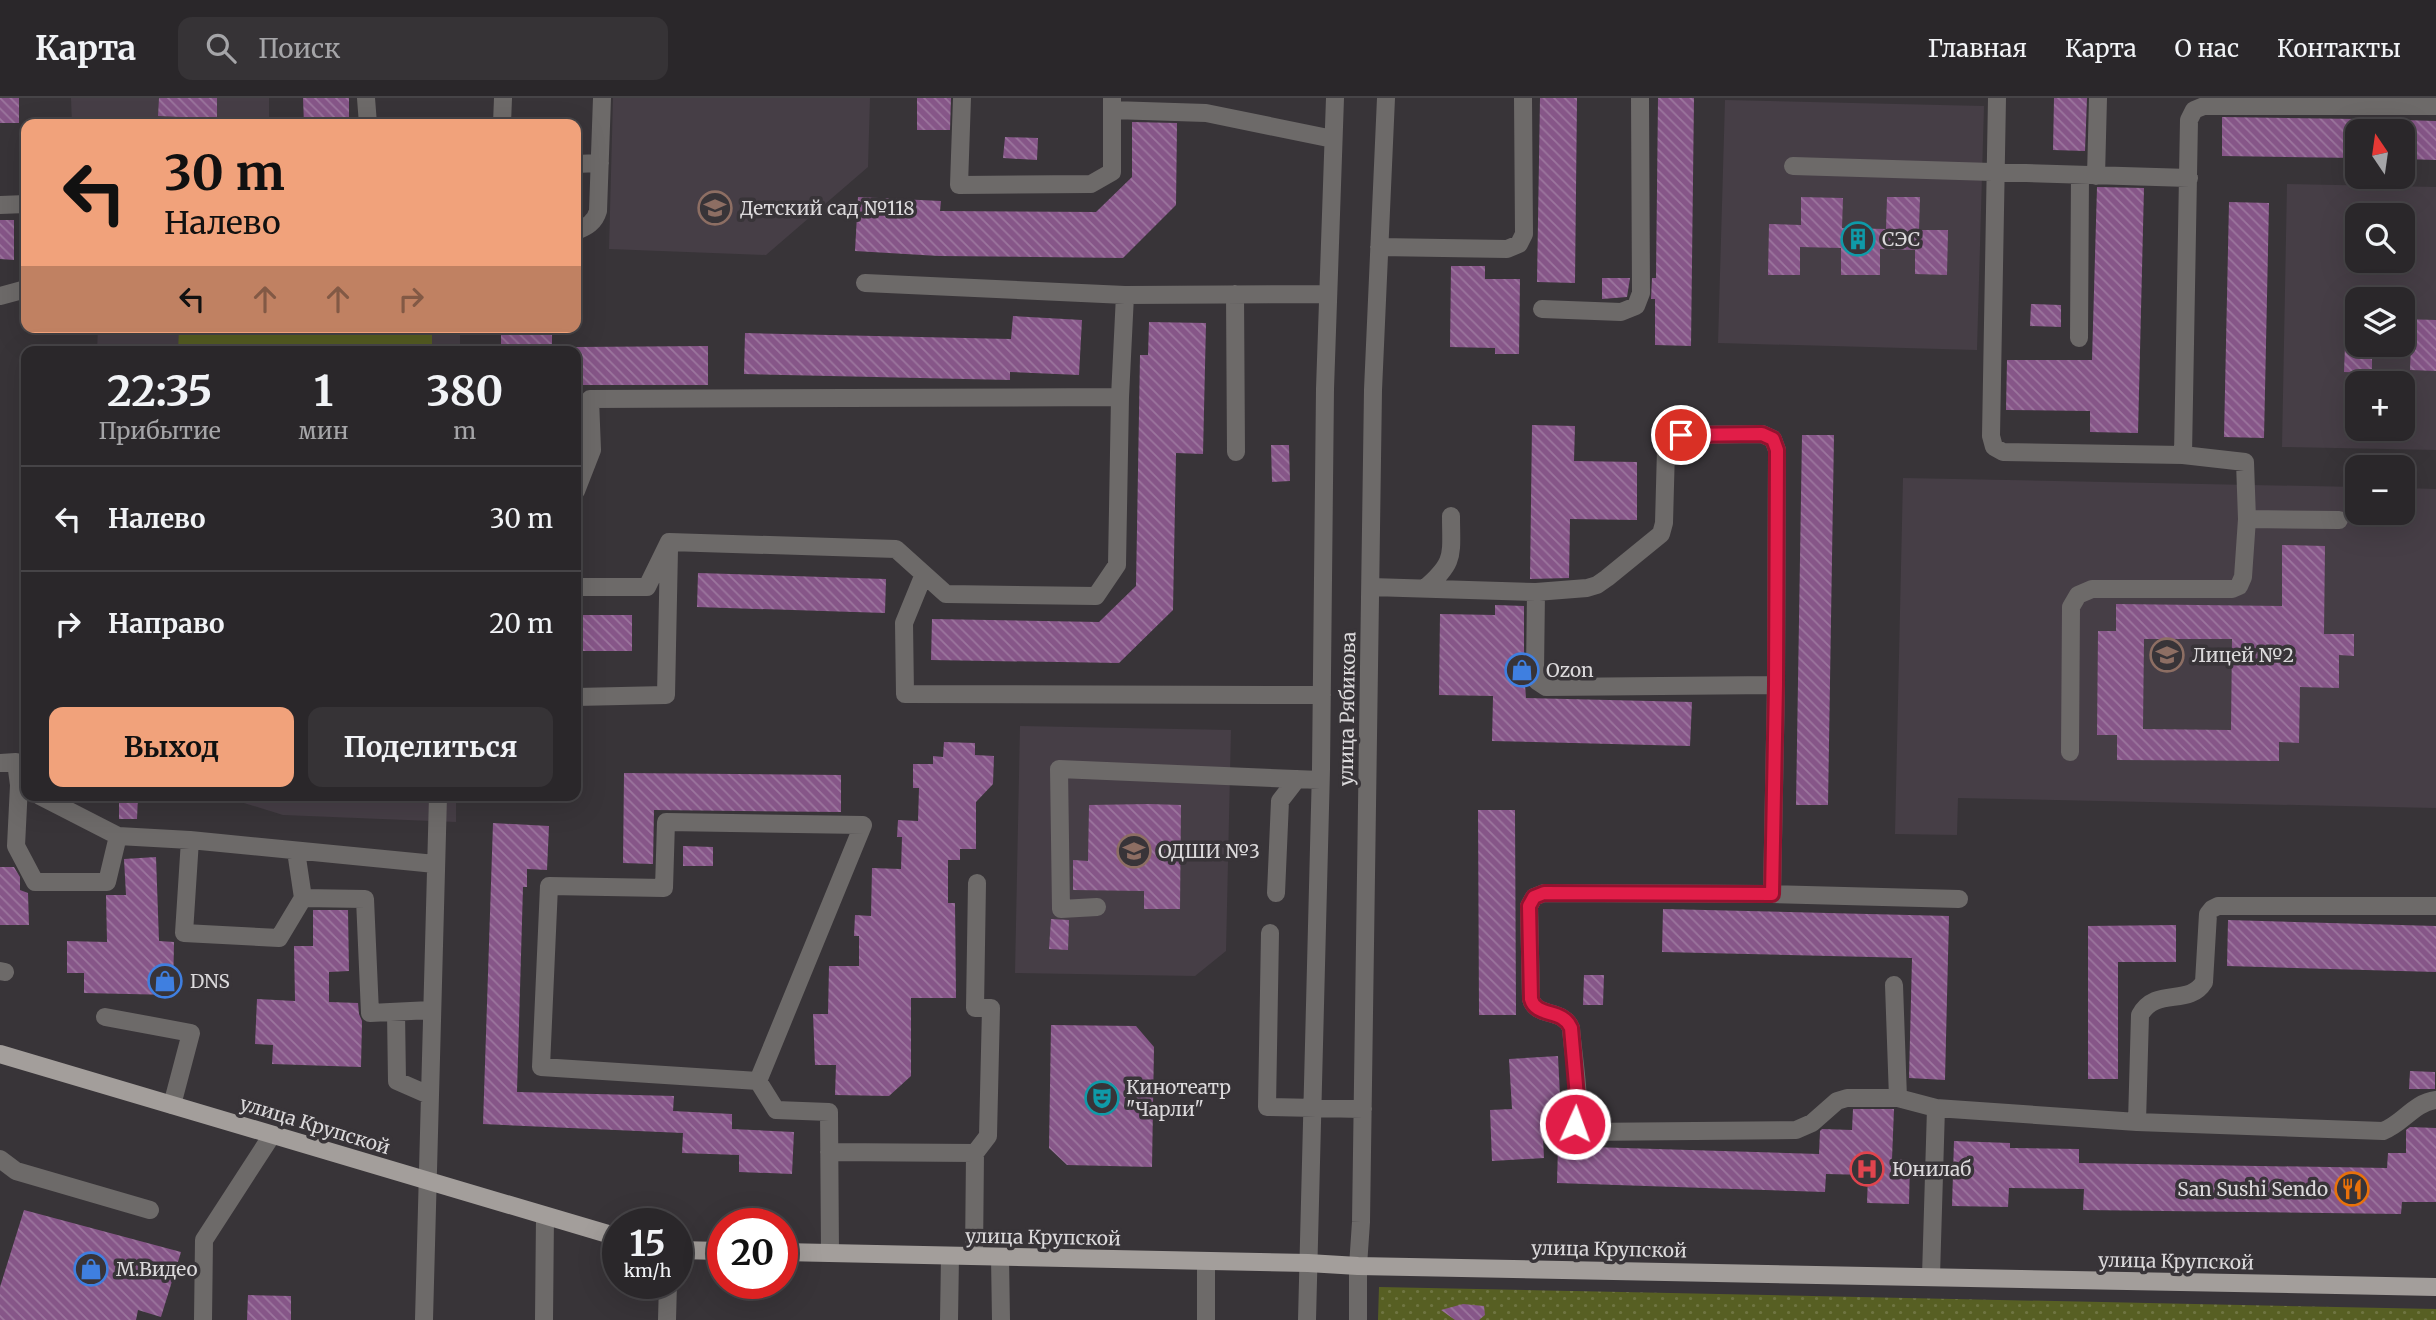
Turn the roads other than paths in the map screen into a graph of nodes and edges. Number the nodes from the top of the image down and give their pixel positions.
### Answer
1 (366, 98) edge
2 (503, 98) edge
3 (602, 98) edge
4 (962, 98) edge
5 (1335, 98) edge
6 (1386, 98) edge
7 (1523, 98) edge
8 (1640, 98) edge
9 (1997, 98) edge
10 (2098, 98) edge
11 (1112, 104) edge
12 (2436, 106) edge
13 (368, 119) edge
14 (502, 119) edge
15 (1334, 139) junction
16 (600, 163) junction
17 (581, 164) edge
18 (1793, 166) dead end
19 (1995, 173) junction
20 (2088, 175) junction
21 (2189, 178) junction
22 (21, 204) edge
23 (0, 205) edge
24 (581, 229) edge
25 (1379, 247) junction
26 (865, 283) dead end
27 (21, 290) edge
28 (1235, 294) junction
29 (1328, 294) junction
30 (1125, 295) junction
31 (0, 296) edge
32 (1542, 309) dead end
33 (2079, 338) dead end
34 (1120, 397) junction
35 (1236, 452) dead end
36 (2183, 455) junction
37 (581, 478) edge
38 (1451, 516) dead end
39 (2247, 519) junction
40 (2339, 520) dead end
41 (669, 542) junction
42 (924, 574) junction
43 (581, 587) edge
44 (1371, 587) junction
45 (1424, 589) junction
46 (1536, 592) junction
47 (1776, 685) junction
48 (1322, 695) junction
49 (581, 697) edge
50 (2070, 752) dead end
51 (0, 763) edge
52 (1297, 779) junction
53 (21, 780) edge
54 (1320, 780) junction
55 (21, 801) edge
56 (50, 801) edge
57 (438, 801) edge
58 (118, 836) junction
59 (190, 840) junction
60 (296, 850) junction
61 (435, 864) junction
62 (977, 883) dead end
63 (1276, 893) dead end
64 (1772, 894) junction
65 (303, 898) junction
66 (1959, 900) dead end
67 (2436, 906) edge
68 (1097, 907) dead end
69 (1270, 933) dead end
70 (1894, 985) dead end
71 (431, 1010) junction
72 (396, 1012) junction
73 (105, 1017) dead end
74 (0, 1054) edge
75 (758, 1082) junction
76 (429, 1095) junction
77 (1898, 1098) junction
78 (2436, 1100) edge
79 (172, 1105) junction
80 (1313, 1108) junction
81 (1936, 1108) junction
82 (1363, 1109) junction
83 (2137, 1122) junction
84 (272, 1135) junction
85 (829, 1152) junction
86 (975, 1153) junction
87 (0, 1159) edge
88 (426, 1180) junction
89 (150, 1210) dead end
90 (545, 1216) junction
91 (602, 1232) edge
92 (798, 1252) edge
93 (830, 1253) junction
94 (950, 1256) junction
95 (974, 1256) junction
96 (1000, 1257) junction
97 (1206, 1261) junction
98 (1308, 1263) junction
99 (1358, 1266) junction
100 (1931, 1276) junction
101 (2436, 1287) edge
102 (668, 1299) edge
103 (203, 1320) edge
104 (424, 1320) edge
105 (544, 1320) edge
106 (667, 1320) edge
107 (949, 1320) edge
108 (1001, 1320) edge
109 (1206, 1320) edge
110 (1307, 1320) edge
111 (1358, 1320) edge

1 - 13 street
2 - 14 street
3 - 16 street
4 - 11 street
5 - 15 street, улица Рябикова
6 - 25 street, улица Рябикова
7 - 25 street
8 - 32 street
9 - 19 street
10 - 20 street
11 - 15 street
12 - 21 street
15 - 29 street, улица Рябикова
16 - 17 street
16 - 24 street
18 - 19 street
19 - 20 street
19 - 36 street
20 - 21 street
20 - 33 street
21 - 36 street
22 - 23 street
25 - 44 street, улица Рябикова
26 - 30 street
27 - 31 street
28 - 29 street
28 - 30 street
28 - 35 street
29 - 48 street, улица Рябикова
30 - 34 street
34 - 37 street
34 - 42 street
36 - 39 street
38 - 45 street
39 - 40 street
39 - 50 street
41 - 42 street
41 - 43 street
41 - 49 street
42 - 48 street
44 - 45 street
44 - 82 street, улица Рябикова
45 - 46 street
46 - 47 street
46 - 47 street
47 - 64 street
48 - 54 street, улица Рябикова
51 - 53 street
52 - 54 street
52 - 63 street
52 - 68 street
54 - 80 street, улица Рябикова
55 - 58 street
56 - 58 street
57 - 61 street
58 - 59 street
59 - 60 street
59 - 65 street
60 - 61 street
60 - 65 street
61 - 71 street
62 - 86 street
64 - 66 street
64 - 77 street
65 - 72 street
67 - 83 street
69 - 80 street
70 - 77 street
71 - 72 street
71 - 76 street
72 - 76 street
73 - 79 street
74 - 79 main road, улица Крупской
75 - 75 street
75 - 85 street
76 - 88 street
77 - 81 street
78 - 83 street
79 - 84 main road, улица Крупской
80 - 82 street
80 - 98 street, улица Рябикова
81 - 83 street
81 - 100 street
82 - 99 street, улица Рябикова
84 - 88 main road, улица Крупской
84 - 103 street
85 - 86 street
85 - 93 street
86 - 95 street
87 - 89 street
88 - 90 main road, улица Крупской
88 - 104 street
90 - 91 main road, улица Крупской
90 - 105 street
92 - 93 main road, улица Крупской
93 - 94 main road, улица Крупской
94 - 95 main road, улица Крупской
94 - 107 street
95 - 96 main road, улица Крупской
96 - 97 main road, улица Крупской
96 - 108 street
97 - 98 main road, улица Крупской
97 - 109 street
98 - 99 main road, улица Крупской
98 - 110 street, улица Рябикова
99 - 100 main road, улица Крупской
99 - 111 street, улица Рябикова
100 - 101 main road, улица Крупской
102 - 106 street

